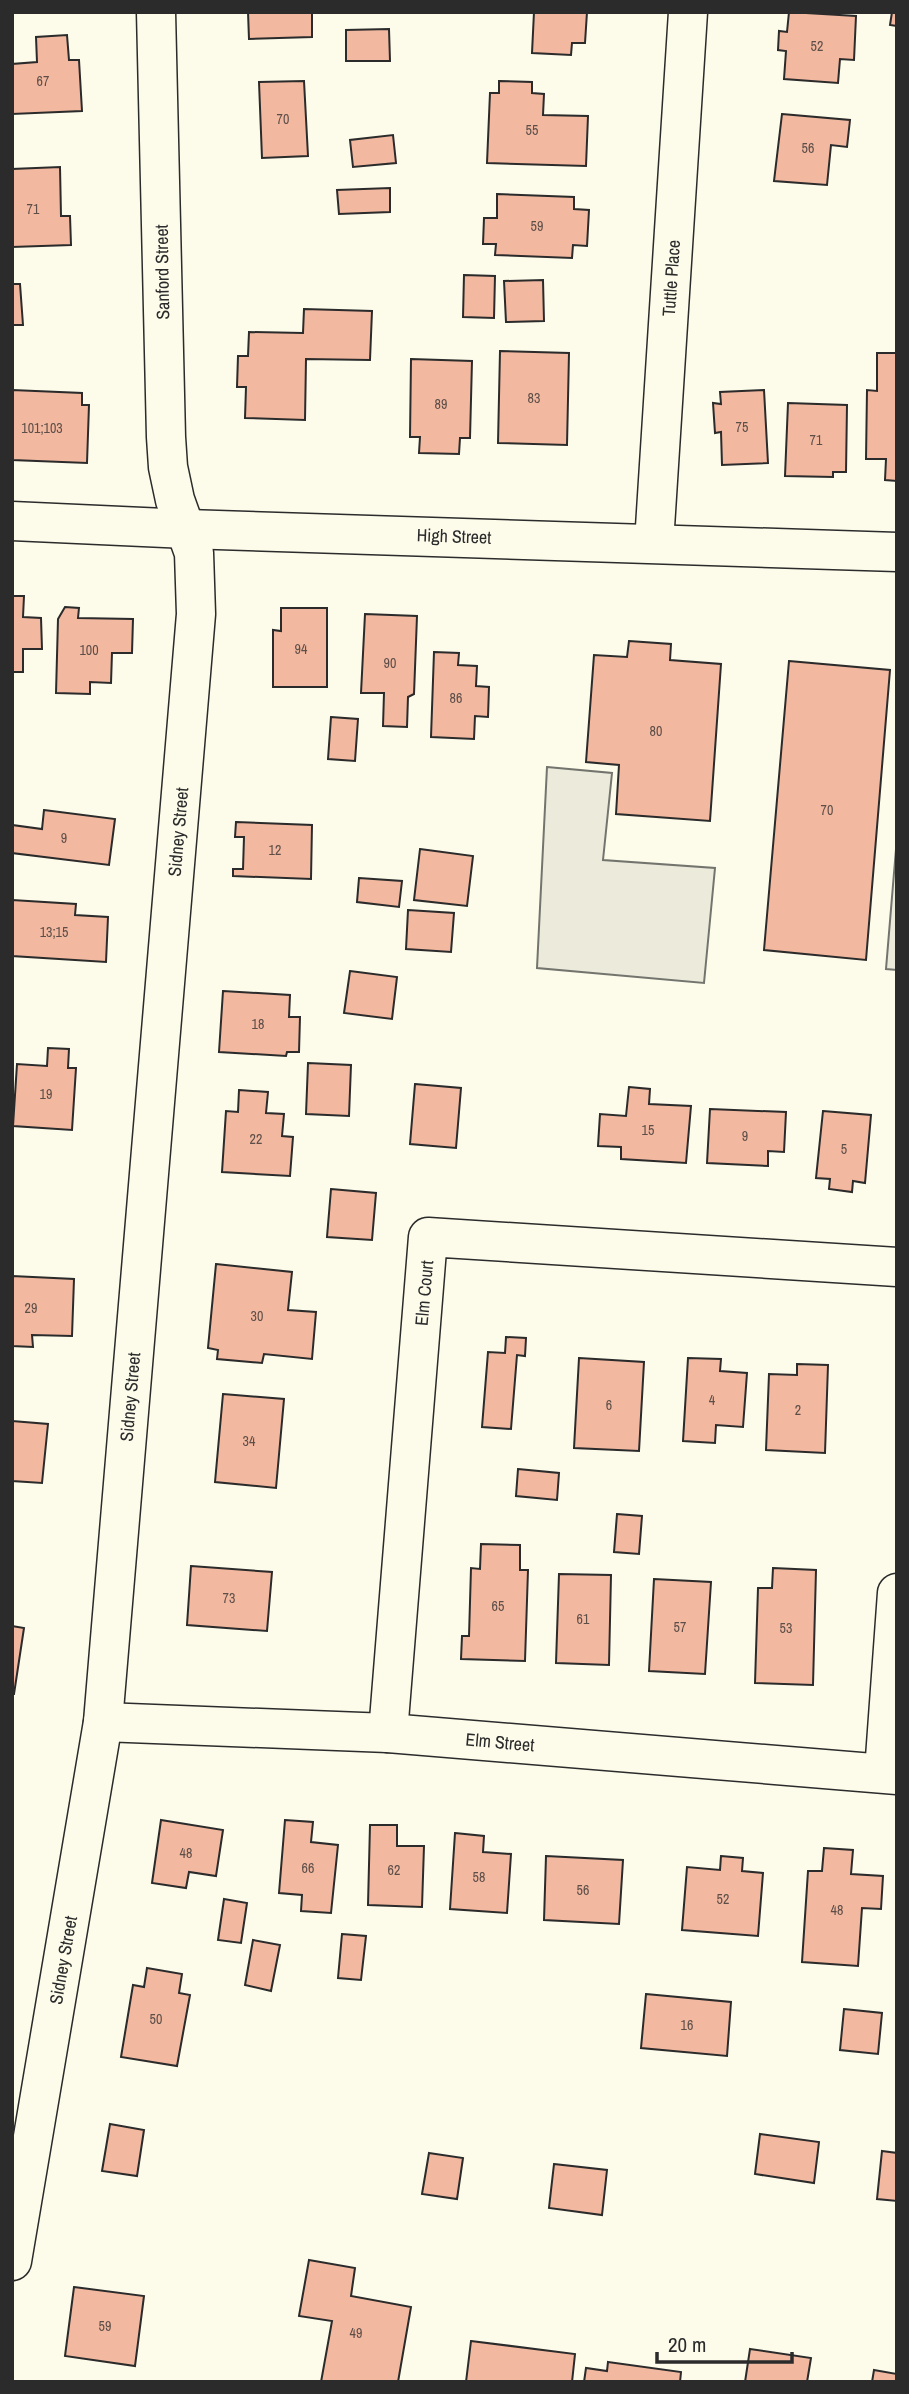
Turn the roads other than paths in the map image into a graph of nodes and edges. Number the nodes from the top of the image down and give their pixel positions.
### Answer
1 (156, 12) edge
2 (688, 12) edge
3 (12, 521) edge
4 (187, 529) junction
5 (654, 543) junction
6 (897, 552) edge
7 (897, 1267) edge
8 (897, 1593) edge
9 (103, 1722) junction
10 (388, 1733) junction
11 (890, 1774) edge
12 (12, 2261) edge

1 - 4 street, Sanford Street
2 - 5 street, Tuttle Place
3 - 4 street, High Street
4 - 5 street, High Street
4 - 9 street, Sidney Street
5 - 6 street, High Street
7 - 10 street, Elm Court
8 - 11 street
9 - 10 street, Elm Street
9 - 12 street, Sidney Street
10 - 11 street, Elm Street

